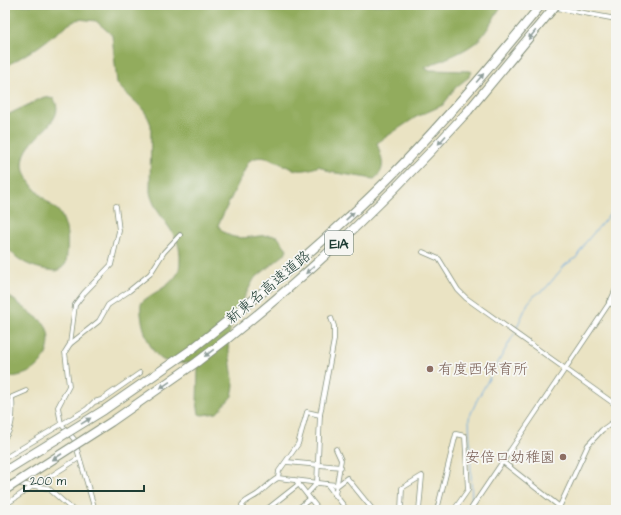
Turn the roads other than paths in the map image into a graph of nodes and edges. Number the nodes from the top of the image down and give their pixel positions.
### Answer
1 (541, 5) edge
2 (556, 5) edge
3 (616, 19) edge
4 (116, 206) dead end
5 (180, 235) dead end
6 (423, 252) dead end
7 (616, 289) edge
8 (613, 303) edge
9 (331, 318) dead end
10 (70, 344) junction
11 (566, 368) junction
12 (140, 373) dead end
13 (26, 391) dead end
14 (616, 406) edge
15 (5, 414) edge
16 (320, 415) junction
17 (11, 420) junction
18 (616, 420) edge
19 (62, 424) junction
20 (5, 437) edge
21 (336, 449) dead end
22 (5, 458) edge
23 (79, 458) junction
24 (287, 462) junction
25 (503, 462) junction
26 (317, 464) junction
27 (341, 467) junction
28 (5, 471) edge
29 (278, 478) junction
30 (295, 480) junction
31 (5, 482) edge
32 (317, 483) junction
33 (299, 484) junction
34 (327, 484) junction
35 (338, 485) junction
36 (33, 486) junction
37 (39, 486) junction
38 (5, 490) edge
39 (307, 494) junction
40 (335, 495) junction
41 (310, 499) junction
42 (5, 505) edge
43 (559, 508) edge
44 (471, 509) edge
45 (73, 510) edge
46 (95, 510) edge
47 (244, 510) edge
48 (266, 510) edge
49 (296, 510) edge
50 (319, 510) edge
51 (347, 510) edge
52 (373, 510) edge
53 (401, 510) edge
54 (419, 510) edge
55 (437, 510) edge
56 (454, 510) edge

1 - 3 street
28 -> 1 highway, 新東名高速道路 / E1A, bridge
2 -> 38 highway, 新東名高速道路 / E1A, bridge
4 - 10 street
5 - 10 street
6 - 11 street
7 - 8 street
8 - 11 street
9 - 16 street
10 - 19 street
11 - 14 street
11 - 25 street
12 - 19 street
13 - 17 street
15 - 17 street
16 - 24 street
16 - 26 street
17 - 20 street
18 - 43 street
19 - 22 street
19 - 23 street
21 - 27 street
23 - 37 street
23 - 46 street
24 - 26 street
24 - 29 street
25 - 43 street
25 - 44 street
26 - 27 street
26 - 32 street
27 - 35 street
29 - 30 street
29 - 47 street
30 - 32 street
30 - 33 street
31 - 36 street
32 - 34 street
32 - 39 street
33 - 39 street
33 - 48 street
34 - 35 street
34 - 40 street
35 - 40 street
35 - 52 street
36 - 37 street
36 - 42 street
37 - 45 street
39 - 41 street
40 - 51 street
41 - 49 street
41 - 50 street
53 - 54 street
55 - 56 street

